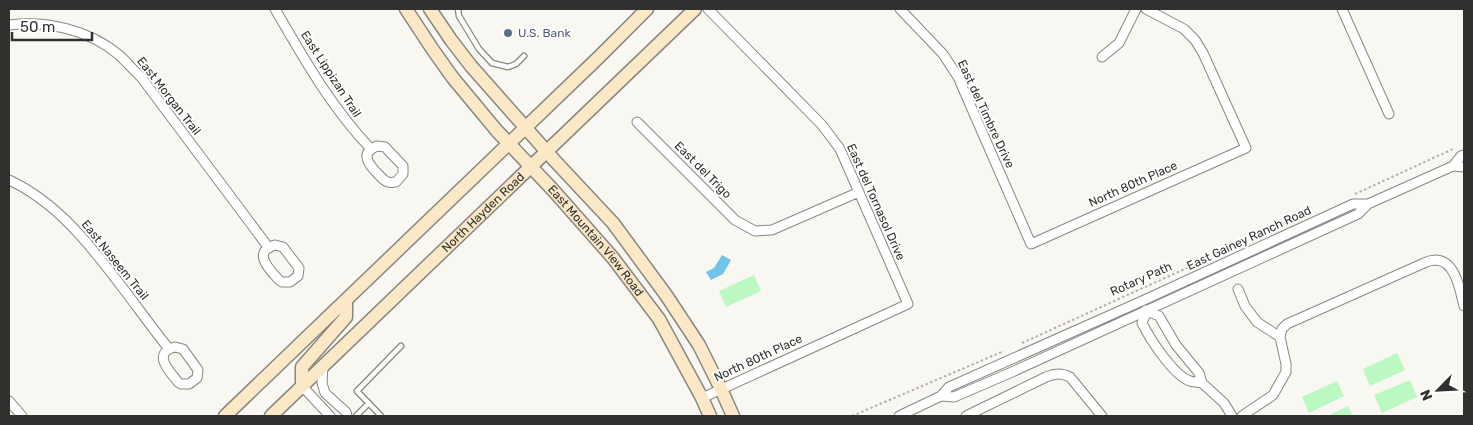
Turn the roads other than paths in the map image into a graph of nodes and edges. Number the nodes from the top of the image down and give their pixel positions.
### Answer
1 (275, 9) edge
2 (406, 9) edge
3 (430, 9) edge
4 (458, 9) edge
5 (647, 9) edge
6 (695, 9) edge
7 (708, 9) edge
8 (900, 9) edge
9 (1136, 9) edge
10 (1146, 9) edge
11 (1342, 9) edge
12 (9, 25) edge
13 (524, 56) dead end
14 (1102, 57) dead end
15 (1389, 114) dead end
16 (637, 122) dead end
17 (525, 128) junction
18 (509, 144) junction
19 (371, 149) junction
20 (547, 152) junction
21 (1464, 155) edge
22 (1454, 166) junction
23 (1464, 166) edge
24 (531, 167) junction
25 (9, 180) edge
26 (859, 192) junction
27 (1368, 204) junction
28 (1031, 244) joint
29 (269, 248) junction
30 (1238, 289) dead end
31 (346, 301) junction
32 (1142, 301) junction
33 (908, 304) joint
34 (1464, 306) edge
35 (1147, 311) junction
36 (1280, 337) junction
37 (401, 346) dead end
38 (169, 349) junction
39 (323, 366) junction
40 (1202, 383) junction
41 (302, 386) junction
42 (721, 389) junction
43 (941, 396) junction
44 (702, 398) junction
45 (9, 401) edge
46 (369, 403) junction
47 (22, 416) edge
48 (225, 416) edge
49 (271, 416) edge
50 (330, 416) edge
51 (346, 416) edge
52 (356, 416) edge
53 (381, 416) edge
54 (710, 416) edge
55 (733, 416) edge
56 (899, 416) edge
57 (966, 416) edge
58 (1102, 416) edge
59 (1232, 416) edge
60 (1242, 416) edge

1 - 19 street, East Lippizan Trail
2 - 18 main road, East Mountain View Road
3 - 17 main road, East Mountain View Road
4 - 13 lane
5 - 17 main road
6 - 20 main road, North Hayden Road
7 - 26 street, East del Tornasol Drive
8 - 28 street, East del Timbre Drive
9 - 14 street
10 - 28 street, North 80th Place
11 - 15 street
12 - 29 street, East Morgan Trail
16 - 26 street, East del Trigo
17 - 18 main road
17 - 20 main road, East Mountain View Road
18 - 24 main road, East Mountain View Road
18 - 31 main road
19 - 19 street
20 - 24 main road, North Hayden Road
20 - 42 main road, East Mountain View Road
21 - 22 street, East Gainey Ranch Road
22 - 23 street, East Gainey Ranch Road
22 - 27 street, East Gainey Ranch Road
24 - 39 main road, North Hayden Road
24 - 44 main road, East Mountain View Road
25 - 38 street, East Naseem Trail
26 - 33 street, East del Tornasol Drive
27 - 32 street, East Gainey Ranch Road
27 - 35 street, East Gainey Ranch Road
29 - 29 street
30 - 36 street
31 - 41 main road
31 - 48 main road
32 - 35 street
32 - 43 street, East Gainey Ranch Road
33 - 42 street, North 80th Place
34 - 36 street
35 - 40 street
35 - 40 street
35 - 43 street, East Gainey Ranch Road
36 - 60 street
37 - 46 lane
38 - 38 street, East Naseem Trail
39 - 41 main road, North Hayden Road
39 - 51 street
40 - 59 street
41 - 49 main road, North Hayden Road
41 - 50 street
42 - 44 street, North 80th Place
42 - 55 main road, East Mountain View Road
43 - 56 street, East Gainey Ranch Road
44 - 54 main road, East Mountain View Road
45 - 47 street
46 - 52 lane
46 - 53 lane
57 - 58 street

